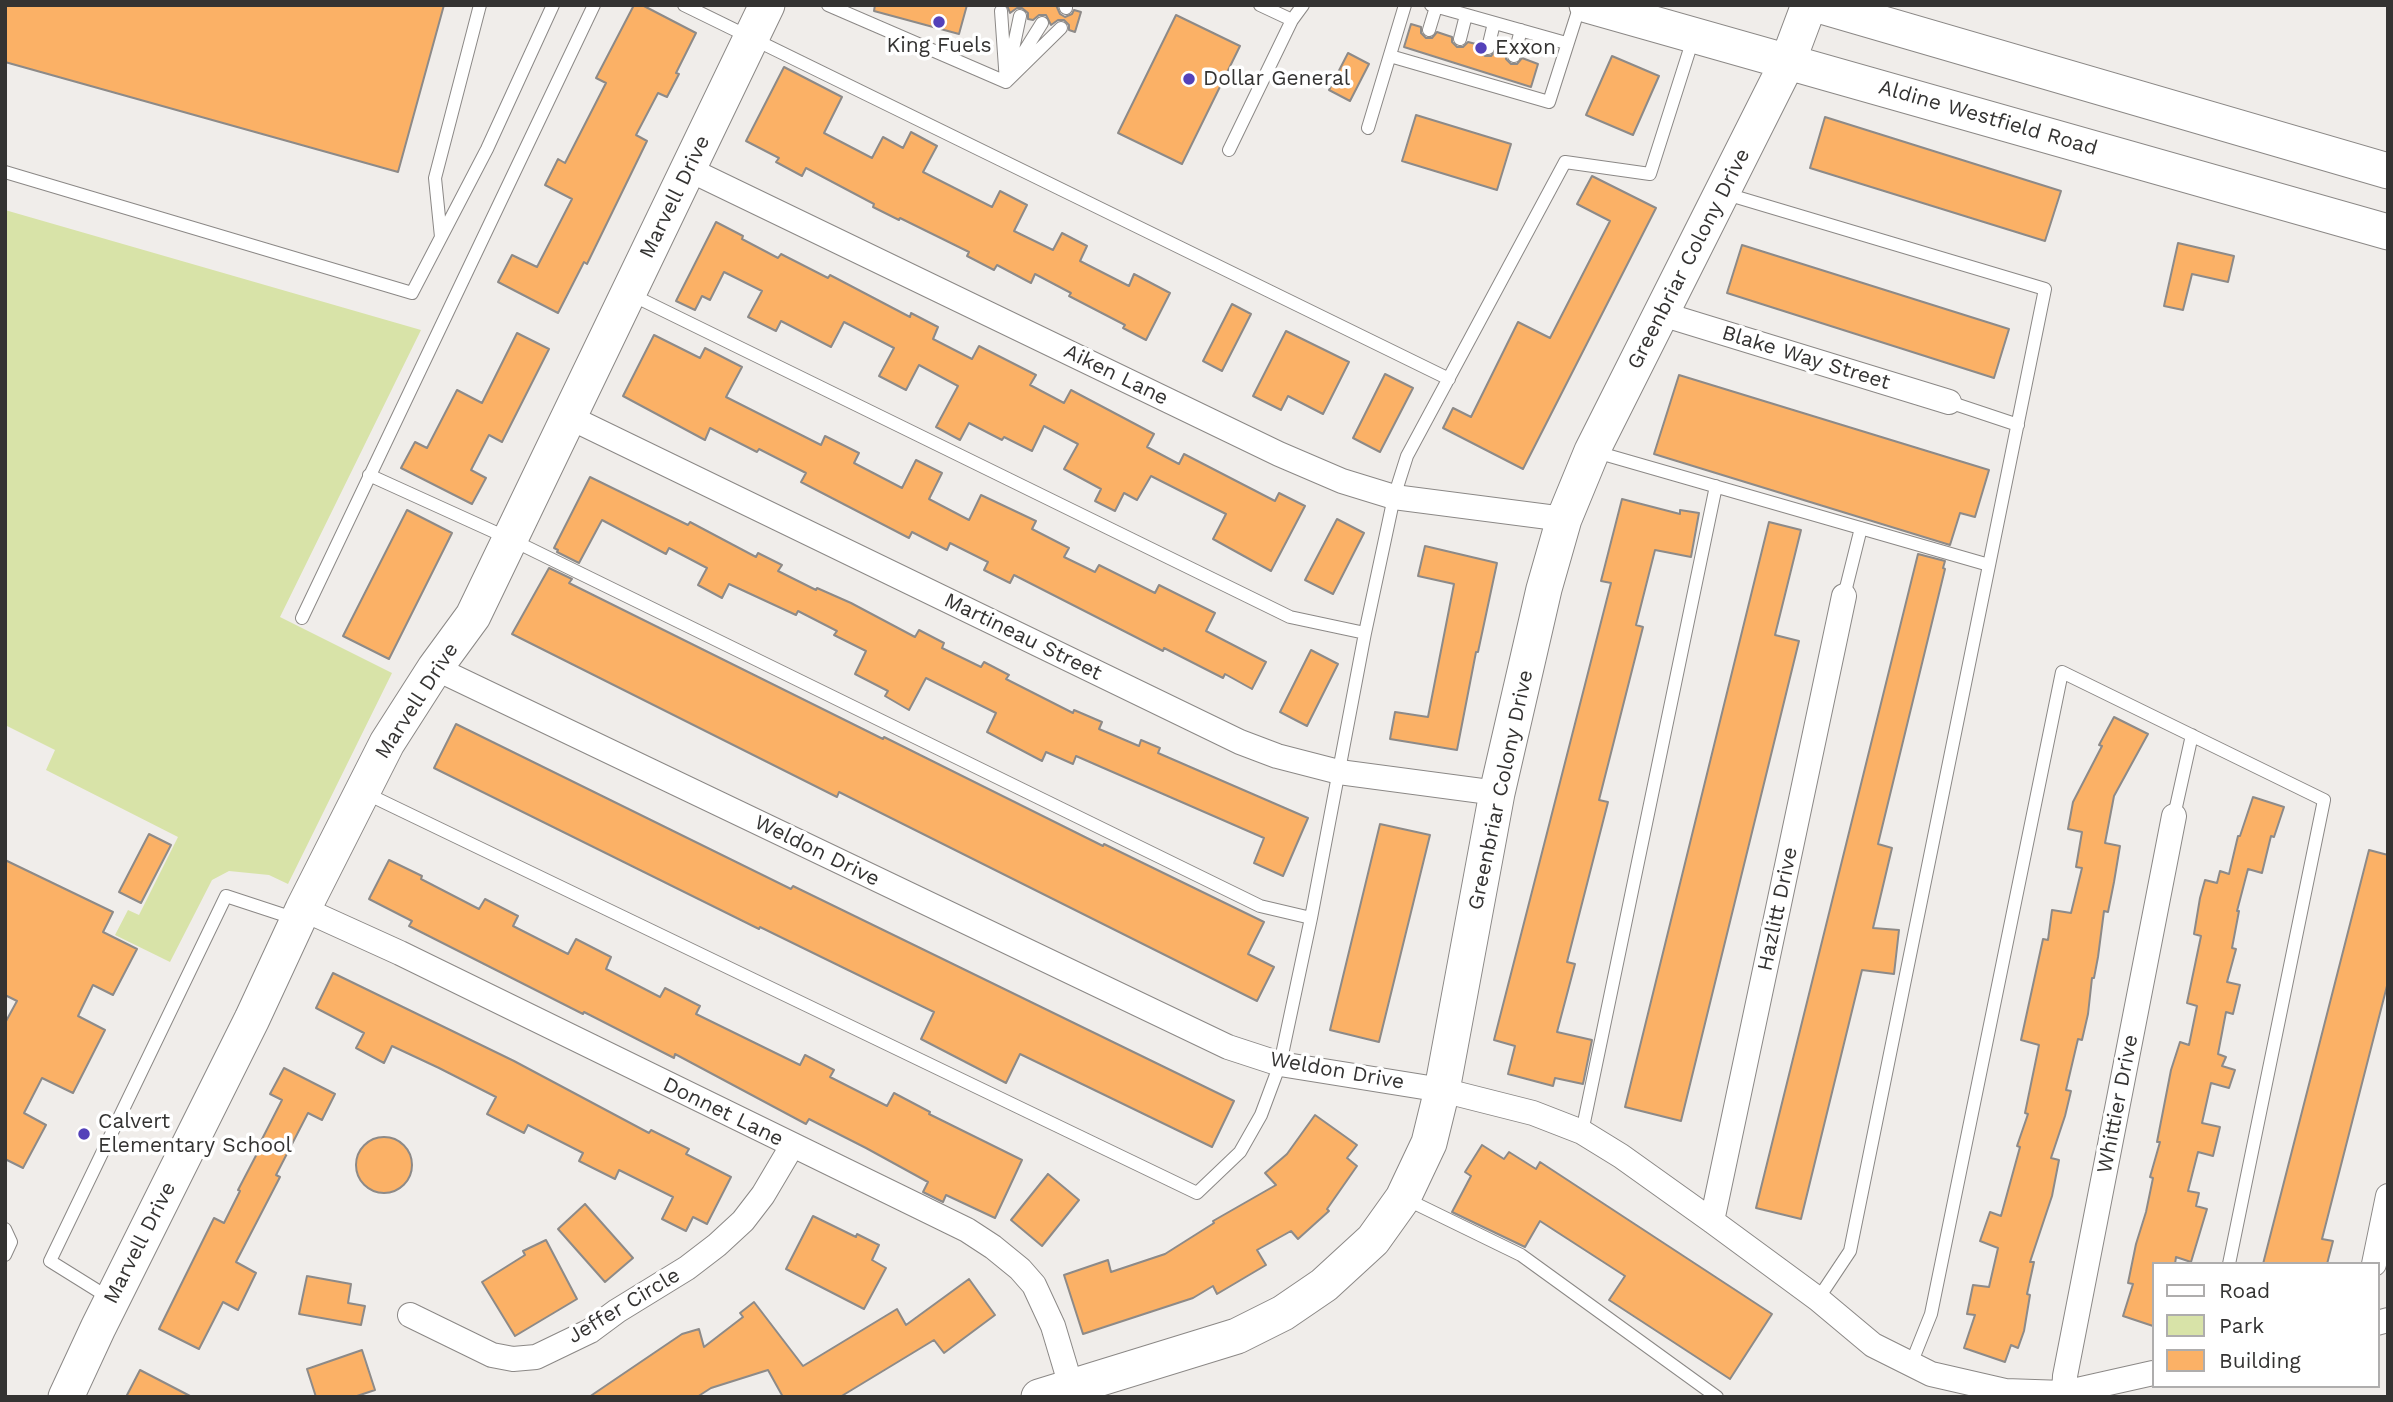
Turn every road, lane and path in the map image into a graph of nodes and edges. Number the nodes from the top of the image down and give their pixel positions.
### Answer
1 (480, 5) edge
2 (553, 5) edge
3 (594, 5) edge
4 (684, 5) edge
5 (767, 5) edge
6 (1260, 5) edge
7 (1303, 5) edge
8 (1405, 5) edge
9 (1580, 5) edge
10 (1587, 5) edge
11 (1809, 5) edge
12 (1818, 5) edge
13 (830, 6) edge
14 (1433, 6) edge
15 (1001, 11) dead end
16 (1466, 15) junction
17 (1020, 16) dead end
18 (1292, 20) junction
19 (1042, 23) dead end
20 (1494, 23) junction
21 (1061, 28) dead end
22 (1429, 30) dead end
23 (1521, 30) junction
24 (1694, 37) junction
25 (751, 38) junction
26 (1460, 39) dead end
27 (1566, 43) junction
28 (1488, 48) dead end
29 (1390, 56) junction
30 (1514, 56) dead end
31 (1788, 61) junction
32 (1006, 82) junction
33 (1368, 128) dead end
34 (1228, 149) dead end
35 (688, 169) junction
36 (2388, 171) edge
37 (5, 172) edge
38 (1723, 193) junction
39 (2388, 232) edge
40 (441, 238) junction
41 (629, 293) junction
42 (1662, 314) junction
43 (1449, 379) junction
44 (1949, 402) joint
45 (569, 417) junction
46 (2018, 425) junction
47 (1592, 451) junction
48 (369, 475) junction
49 (1716, 486) junction
50 (1394, 496) junction
51 (1564, 519) junction
52 (1861, 528) junction
53 (510, 539) junction
54 (1989, 565) junction
55 (1844, 596) joint
56 (302, 618) dead end
57 (1365, 632) junction
58 (435, 668) junction
59 (2192, 735) junction
60 (1339, 772) junction
61 (363, 792) junction
62 (1497, 793) junction
63 (2175, 816) joint
64 (301, 914) junction
65 (1311, 918) junction
66 (1280, 1064) junction
67 (1442, 1090) junction
68 (1582, 1132) junction
69 (792, 1146) junction
70 (2388, 1196) edge
71 (1403, 1198) junction
72 (1712, 1221) junction
73 (5, 1229) edge
74 (5, 1255) edge
75 (2229, 1262) edge
76 (2374, 1262) edge
77 (112, 1299) junction
78 (1818, 1300) junction
79 (410, 1315) dead end
80 (1911, 1364) junction
81 (2152, 1373) edge
82 (1055, 1391) edge
83 (2064, 1393) junction
84 (66, 1397) edge
85 (1717, 1397) edge

1 - 40 lane
2 - 40 lane
3 - 48 lane
4 - 25 lane
5 - 25 street, Marvell Drive
6 - 18 lane
7 - 18 lane
8 - 29 lane
9 - 27 lane
10 - 24 street, Aldine Westfield Road
11 - 31 street, Greenbriar Colony Drive
12 - 36 street
13 - 32 lane
14 - 16 lane
14 - 22 lane
15 - 32 lane
16 - 20 lane
16 - 26 lane
17 - 32 lane
18 - 34 lane
19 - 32 lane
20 - 23 lane
20 - 28 lane
21 - 32 lane
23 - 27 lane
23 - 30 lane
24 - 31 street, Aldine Westfield Road
24 - 43 lane
25 - 35 street, Marvell Drive
25 - 43 lane
27 - 29 lane
29 - 33 lane
31 - 38 street, Greenbriar Colony Drive
31 - 39 street, Aldine Westfield Road
35 - 41 street, Marvell Drive
35 - 50 street, Aiken Lane
37 - 40 lane
38 - 42 street, Greenbriar Colony Drive
38 - 46 lane
41 - 45 street, Marvell Drive
41 - 57 lane
42 - 44 street, Blake Way Street
42 - 47 street, Greenbriar Colony Drive
43 - 50 lane
44 - 46 lane
45 - 53 street, Marvell Drive
45 - 60 street, Martineau Street
46 - 54 lane
47 - 49 lane
47 - 51 street, Greenbriar Colony Drive
48 - 53 lane
48 - 56 lane
49 - 52 lane
49 - 68 lane
50 - 51 street, Aiken Lane
50 - 57 lane
51 - 62 street, Greenbriar Colony Drive
52 - 54 lane
52 - 55 lane
53 - 58 street, Marvell Drive
53 - 65 lane
54 - 78 lane
55 - 72 street, Hazlitt Drive
57 - 60 lane
58 - 61 street, Marvell Drive
58 - 66 street, Weldon Drive
59 - 63 lane
59 - 75 lane
59 - 80 lane
60 - 62 street, Martineau Street
60 - 65 lane
61 - 64 street, Marvell Drive
61 - 66 lane
62 - 67 street, Greenbriar Colony Drive
63 - 83 street, Whittier Drive
64 - 69 street, Donnet Lane
64 - 77 street, Marvell Drive
64 - 77 lane
65 - 66 lane
66 - 67 street, Weldon Drive
67 - 68 street, Weldon Drive
67 - 71 street, Greenbriar Colony Drive
68 - 72 street, Weldon Drive
69 - 79 street, Jeffer Circle
69 - 82 street, Donnet Lane
70 - 76 street
71 - 82 street, Greenbriar Colony Drive
71 - 85 lane
72 - 78 street, Weldon Drive
73 - 74 lane
77 - 84 street, Marvell Drive
78 - 80 street, Weldon Drive
80 - 83 street, Weldon Drive
81 - 83 street, Weldon Drive

